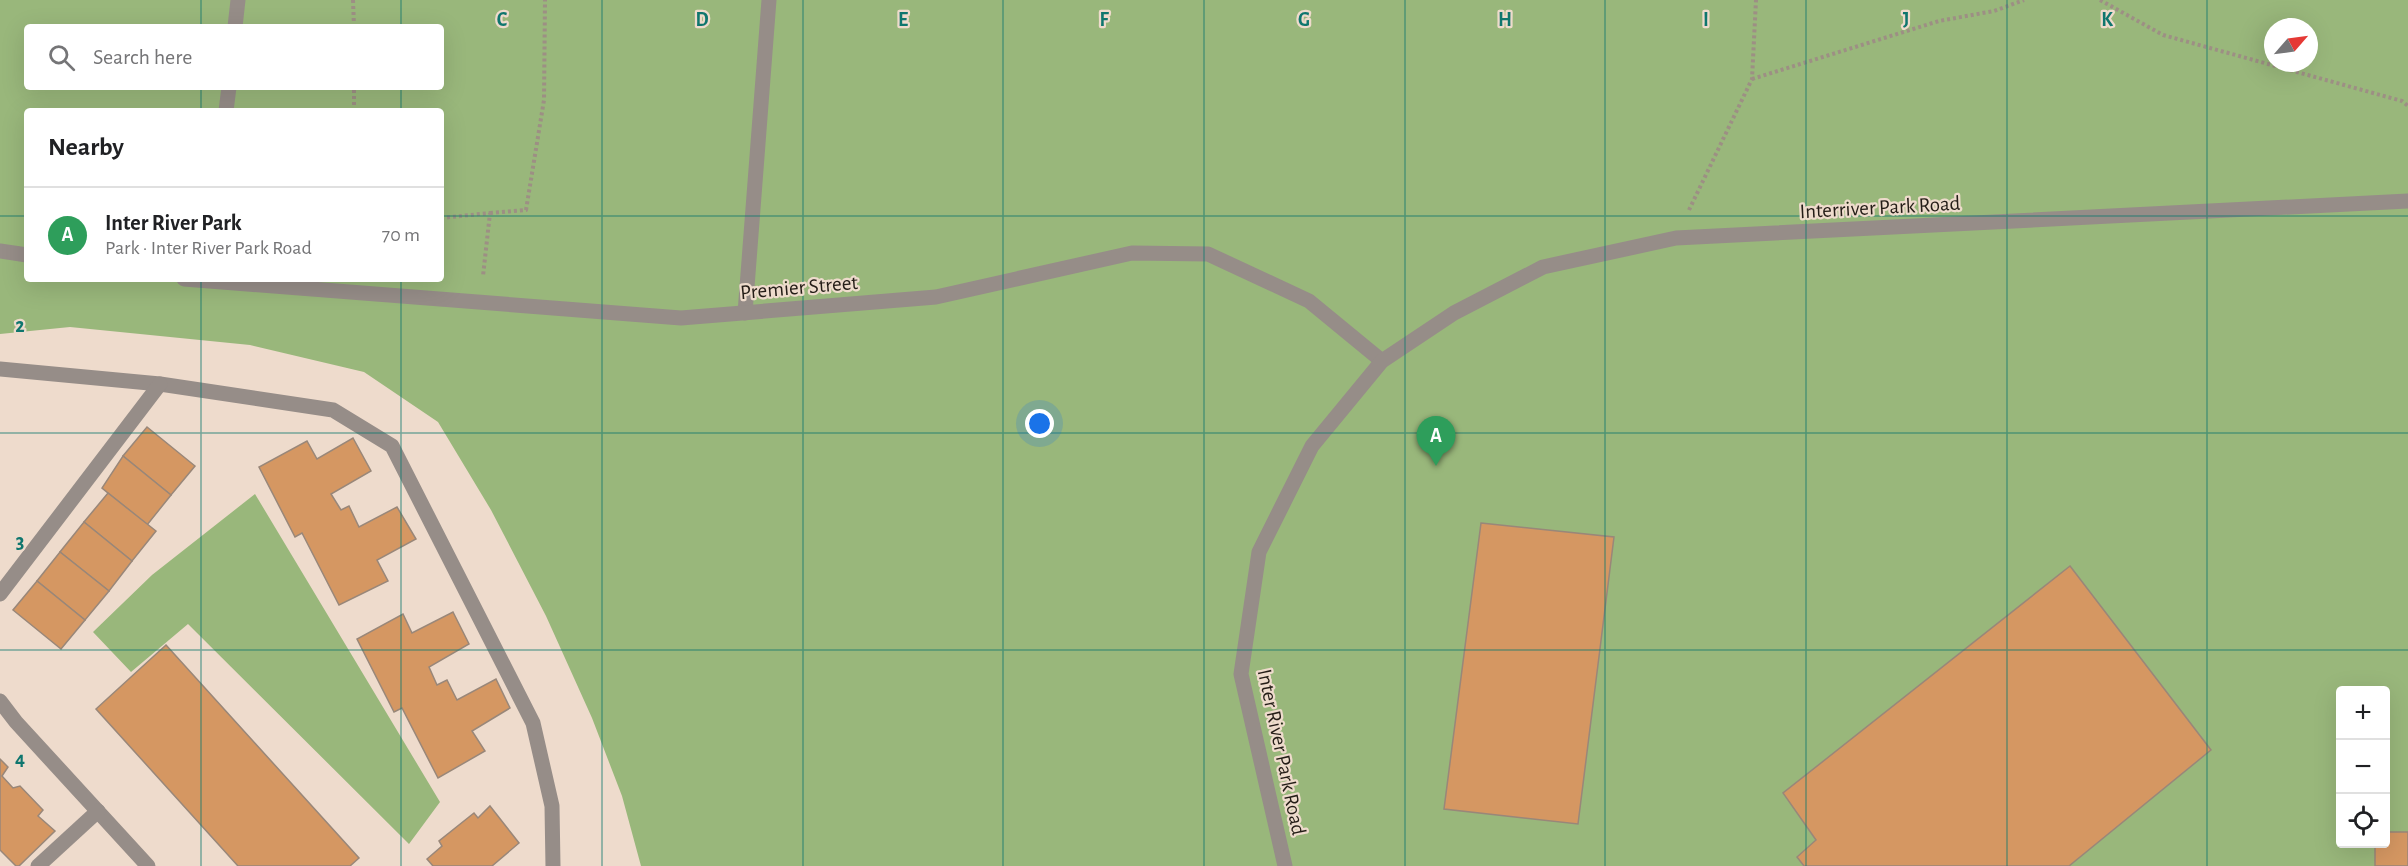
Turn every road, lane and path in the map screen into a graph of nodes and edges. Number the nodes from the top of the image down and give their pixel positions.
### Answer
1 (238, 0) edge
2 (354, 0) edge
3 (545, 0) edge
4 (769, 0) edge
5 (1756, 0) edge
6 (2024, 0) edge
7 (2100, 0) edge
8 (235, 24) edge
9 (354, 24) edge
10 (1752, 79) junction
11 (229, 90) edge
12 (354, 90) edge
13 (2408, 106) edge
14 (226, 108) edge
15 (354, 108) edge
16 (2408, 201) edge
17 (490, 213) junction
18 (444, 218) edge
19 (1676, 238) junction
20 (0, 251) edge
21 (24, 255) edge
22 (218, 282) edge
23 (480, 302) junction
24 (745, 313) junction
25 (1382, 361) junction
26 (0, 369) edge
27 (160, 384) junction
28 (0, 594) edge
29 (0, 701) edge
30 (98, 811) junction
31 (38, 866) edge
32 (148, 866) edge
33 (554, 866) edge
34 (1285, 866) edge

1 - 8 street
2 - 9 path
3 - 17 path
4 - 24 street
5 - 10 path
6 - 10 path
7 - 13 path
10 - 19 path
11 - 14 street
12 - 15 path
16 - 19 street, Interriver Park Road
17 - 18 path
17 - 23 path
19 - 25 street, Interriver Park Road
20 - 21 street
22 - 23 street, Premier Street
23 - 24 street, Premier Street
24 - 25 street, Premier Street
25 - 34 street, Inter River Park Road
26 - 27 street
27 - 28 street
27 - 33 street
29 - 30 street
30 - 31 street
30 - 32 street

